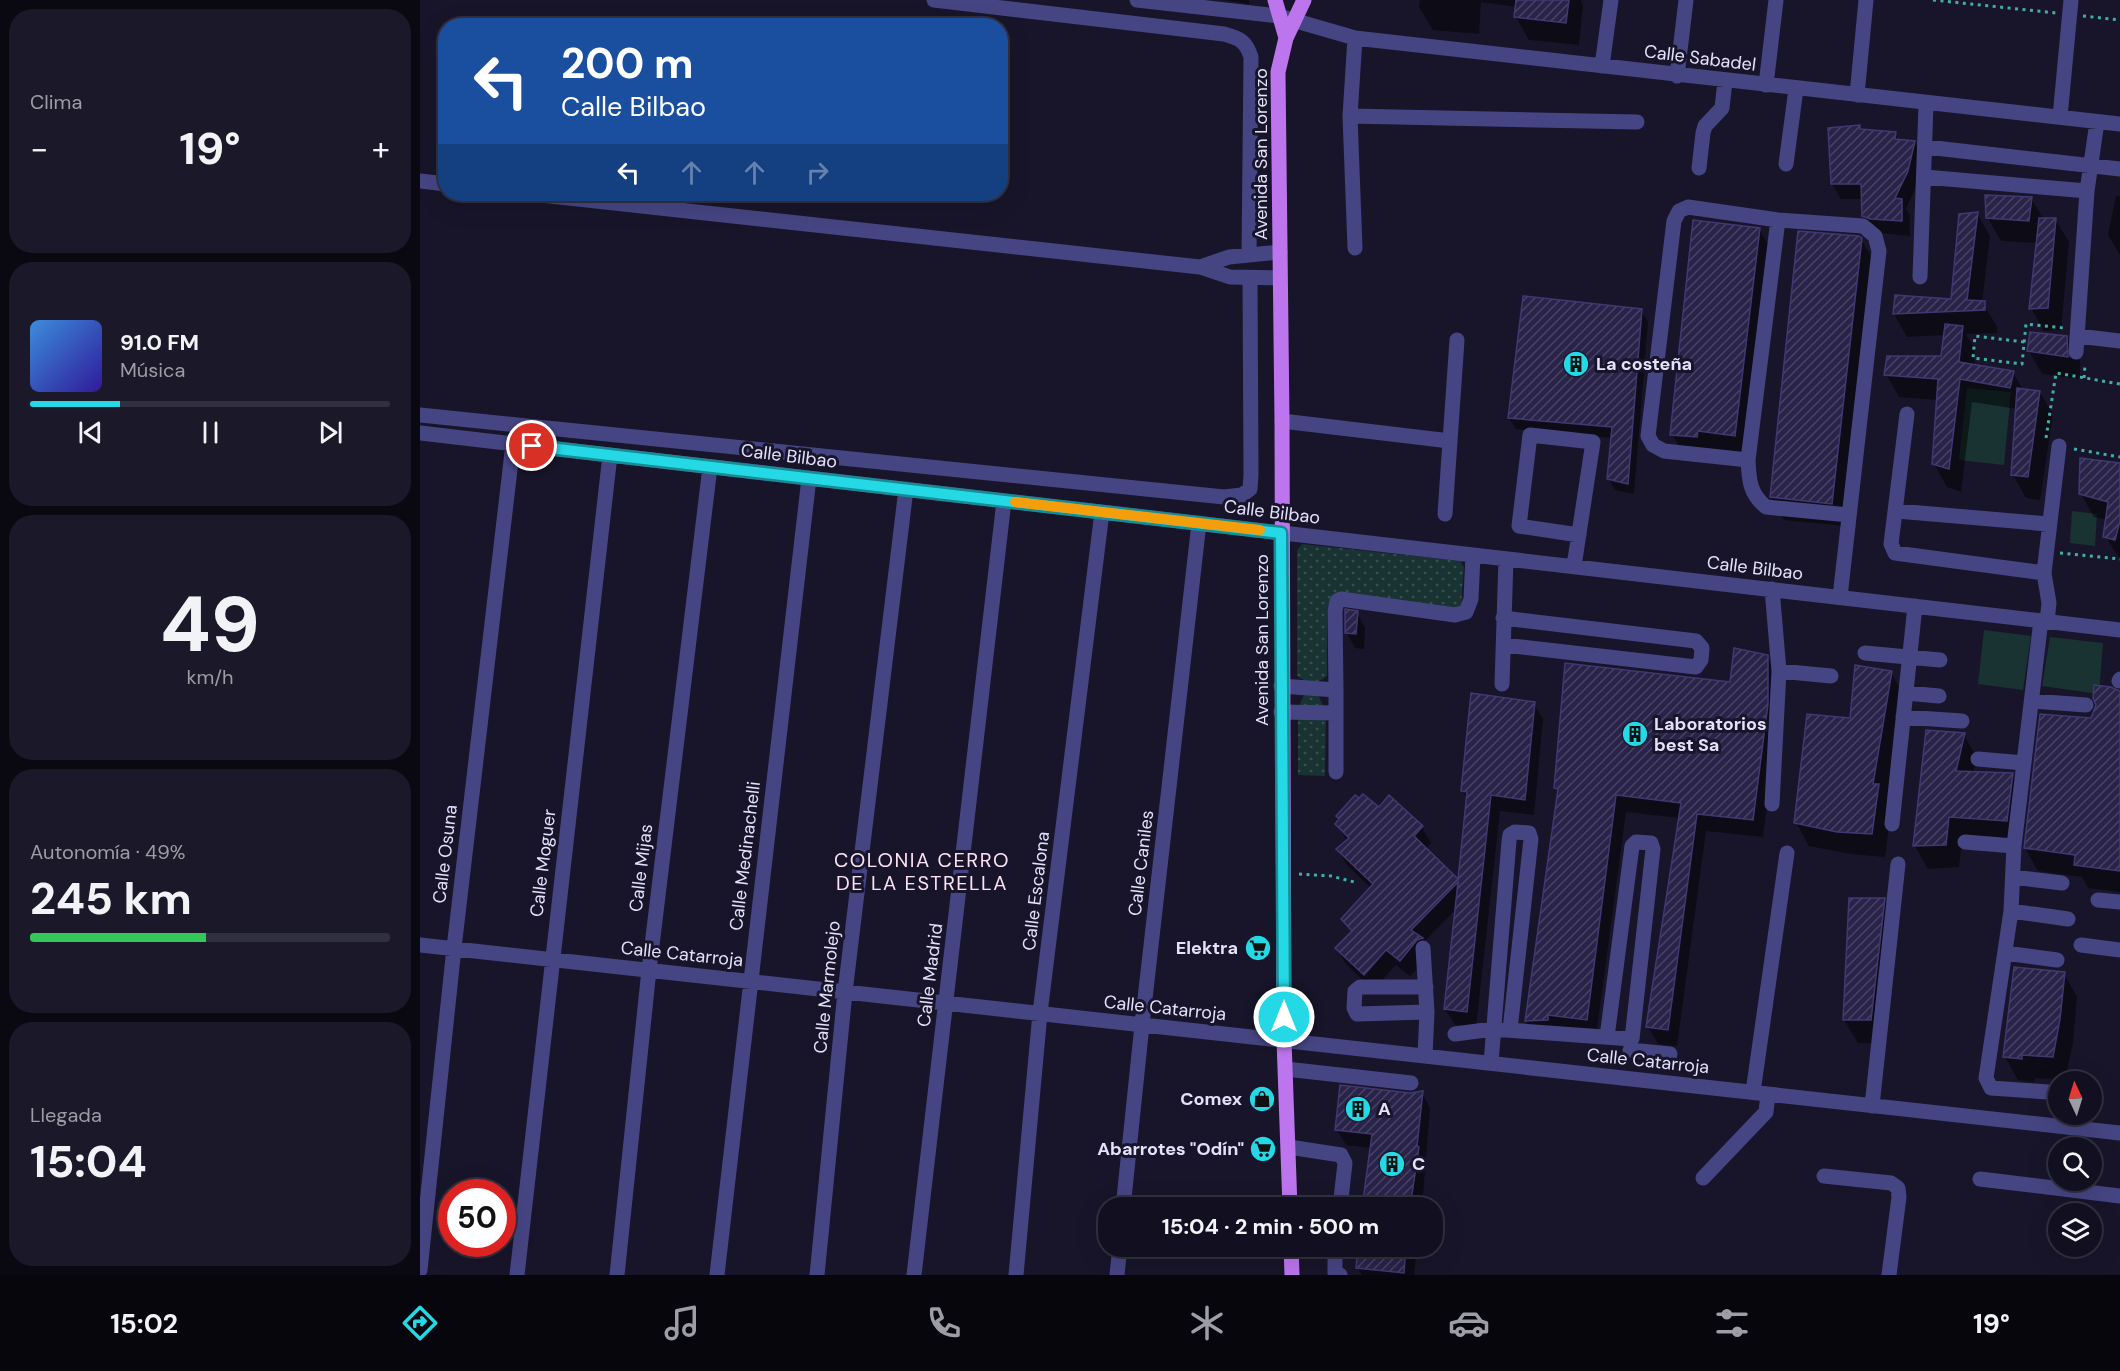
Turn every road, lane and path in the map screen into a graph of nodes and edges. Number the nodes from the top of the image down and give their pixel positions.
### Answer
1 (934, 0) edge
2 (1137, 0) edge
3 (1275, 0) edge
4 (1304, 0) edge
5 (1611, 0) edge
6 (1686, 0) edge
7 (1776, 0) edge
8 (1866, 0) edge
9 (1933, 0) edge
10 (1970, 2) edge
11 (2070, 7) edge
12 (1279, 15) junction
13 (1295, 19) junction
14 (2120, 20) edge
15 (1286, 38) junction
16 (1354, 38) junction
17 (1602, 66) junction
18 (1677, 76) junction
19 (1725, 81) junction
20 (1766, 85) junction
21 (1796, 89) junction
22 (1857, 95) junction
23 (1926, 104) junction
24 (1350, 116) junction
25 (2060, 117) junction
26 (1637, 122) dead end
27 (2097, 122) junction
28 (2120, 124) edge
29 (1926, 147) junction
30 (1786, 164) dead end
31 (2091, 165) junction
32 (1699, 168) dead end
33 (2120, 169) edge
34 (1924, 177) junction
35 (420, 181) edge
36 (438, 183) edge
37 (2087, 191) junction
38 (596, 201) edge
39 (1778, 220) junction
40 (1355, 248) dead end
41 (1280, 252) junction
42 (1249, 255) junction
43 (1200, 267) junction
44 (1920, 277) dead end
45 (1250, 278) junction
46 (1280, 278) junction
47 (1457, 340) dead end
48 (2077, 340) junction
49 (2120, 341) edge
50 (2024, 342) junction
51 (2120, 384) edge
52 (1907, 414) dead end
53 (420, 415) edge
54 (1282, 421) junction
55 (420, 433) edge
56 (1450, 441) junction
57 (513, 444) junction
58 (2059, 446) junction
59 (609, 455) junction
60 (2120, 457) edge
61 (1748, 460) junction
62 (710, 467) junction
63 (809, 478) junction
64 (906, 489) junction
65 (1004, 501) junction
66 (1897, 511) junction
67 (1102, 512) junction
68 (1445, 514) dead end
69 (1849, 514) junction
70 (1200, 523) junction
71 (2048, 524) junction
72 (1281, 533) junction
73 (1579, 534) junction
74 (2046, 551) junction
75 (1473, 555) junction
76 (1506, 559) junction
77 (2120, 560) edge
78 (1574, 566) junction
79 (2044, 573) junction
80 (1772, 589) junction
81 (1840, 597) junction
82 (1915, 606) junction
83 (1503, 618) junction
84 (2044, 621) junction
85 (2120, 630) edge
86 (1504, 645) junction
87 (1865, 653) dead end
88 (1909, 657) junction
89 (1940, 660) dead end
90 (1779, 671) junction
91 (1831, 676) dead end
92 (1502, 684) dead end
93 (1281, 686) junction
94 (1336, 690) junction
95 (1906, 693) junction
96 (1939, 696) dead end
97 (2032, 701) junction
98 (2086, 705) dead end
99 (1281, 712) junction
100 (1336, 713) junction
101 (1904, 717) junction
102 (1962, 721) dead end
103 (1978, 759) dead end
104 (2024, 763) junction
105 (1336, 772) dead end
106 (1772, 804) dead end
107 (1892, 824) dead end
108 (1965, 842) dead end
109 (2014, 846) junction
110 (1787, 853) dead end
111 (1898, 864) dead end
112 (1283, 875) junction
113 (2013, 877) junction
114 (1358, 883) dead end
115 (2062, 883) dead end
116 (2098, 900) dead end
117 (2120, 903) edge
118 (2011, 911) junction
119 (2068, 919) dead end
120 (420, 945) edge
121 (2081, 945) dead end
122 (454, 948) junction
123 (1423, 948) dead end
124 (2120, 950) edge
125 (2005, 953) junction
126 (552, 959) junction
127 (2057, 960) dead end
128 (649, 970) junction
129 (750, 981) junction
130 (1426, 987) junction
131 (845, 992) junction
132 (946, 1003) junction
133 (1427, 1012) junction
134 (1040, 1013) junction
135 (1142, 1025) junction
136 (1493, 1029) junction
137 (1510, 1030) junction
138 (1455, 1034) dead end
139 (1607, 1037) junction
140 (1284, 1040) junction
141 (1631, 1044) junction
142 (1670, 1054) dead end
143 (1425, 1056) junction
144 (1491, 1063) junction
145 (1286, 1069) junction
146 (1626, 1078) junction
147 (1411, 1083) dead end
148 (2048, 1092) dead end
149 (1761, 1093) junction
150 (1872, 1106) junction
151 (2120, 1133) edge
152 (1289, 1147) junction
153 (1824, 1176) dead end
154 (1703, 1178) dead end
155 (1980, 1179) dead end
156 (2120, 1196) edge
157 (1125, 1197) edge
158 (1290, 1197) edge
159 (1341, 1197) edge
160 (1119, 1257) edge
161 (1291, 1257) edge
162 (1335, 1257) edge
163 (420, 1270) edge
164 (517, 1275) edge
165 (617, 1275) edge
166 (717, 1275) edge
167 (817, 1275) edge
168 (914, 1275) edge
169 (1016, 1275) edge
170 (1117, 1275) edge
171 (1292, 1275) edge
172 (1340, 1275) edge
173 (1889, 1275) edge

1 - 42 street
2 - 12 street, Calle Sabadel
3 - 12 main road
4 - 13 main road, Avenida San Lorenzo
5 - 17 street
6 - 18 street
7 - 20 street
8 - 22 street
9 - 10 path
10 - 11 path
11 - 14 path
11 - 25 street
12 - 13 street, Calle Sabadel
12 - 15 main road
13 - 15 main road, Avenida San Lorenzo
13 - 16 street, Calle Sabadel
15 - 41 main road, Avenida San Lorenzo
16 - 17 street, Calle Sabadel
16 - 24 street
17 - 18 street, Calle Sabadel
18 - 19 street, Calle Sabadel
19 - 20 street, Calle Sabadel
19 - 32 street
20 - 21 street, Calle Sabadel
21 - 22 street, Calle Sabadel
21 - 30 street
22 - 23 street, Calle Sabadel
23 - 25 street, Calle Sabadel
23 - 29 street
24 - 26 street
24 - 40 street
25 - 27 street, Calle Sabadel
27 - 28 street, Calle Sabadel
27 - 31 street
29 - 31 street
29 - 34 street
31 - 33 street
31 - 37 street
34 - 37 street
34 - 44 street
35 - 36 street
37 - 48 street
38 - 43 street
39 - 61 street
39 - 61 street
39 - 69 street
41 - 42 street
41 - 46 main road, Avenida San Lorenzo
42 - 43 street
43 - 45 street
45 - 46 street
45 - 53 street
46 - 54 main road, Avenida San Lorenzo
47 - 56 street
48 - 49 street
48 - 50 path
50 - 50 path
51 - 58 path
52 - 66 street
54 - 56 street
54 - 72 main road, Avenida San Lorenzo
55 - 57 street, Calle Bilbao
56 - 68 street
57 - 59 street, Calle Bilbao
57 - 122 street, Calle Osuna
58 - 60 path
58 - 71 street
59 - 62 street, Calle Bilbao
59 - 126 street, Calle Moguer
61 - 69 street
62 - 63 street, Calle Bilbao
62 - 128 street, Calle Mijas
63 - 64 street, Calle Bilbao
63 - 129 street, Calle Medinachelli
64 - 65 street, Calle Bilbao
64 - 131 street, Calle Marmolejo
65 - 67 street, Calle Bilbao
65 - 132 street, Calle Madrid
66 - 71 street
66 - 79 street
67 - 70 street, Calle Bilbao
67 - 134 street, Calle Escalona
69 - 81 street
70 - 72 street, Calle Bilbao
70 - 135 street, Calle Caniles
71 - 74 street
72 - 75 street, Calle Bilbao
72 - 93 main road, Avenida San Lorenzo
73 - 73 street
73 - 78 street
74 - 77 path
74 - 79 street
75 - 76 street, Calle Bilbao
75 - 94 street
76 - 78 street, Calle Bilbao
76 - 83 street
78 - 80 street, Calle Bilbao
79 - 84 street
80 - 81 street, Calle Bilbao
80 - 90 street
81 - 82 street, Calle Bilbao
82 - 84 street, Calle Bilbao
82 - 88 street
83 - 86 street
83 - 86 street
84 - 85 street, Calle Bilbao
84 - 97 street
86 - 92 street
87 - 88 street
88 - 89 street
88 - 95 street
90 - 91 street
90 - 106 street
93 - 94 street
93 - 99 main road, Avenida San Lorenzo
94 - 100 street
95 - 96 street
95 - 101 street
97 - 98 street
97 - 104 street
99 - 100 street
99 - 112 main road, Avenida San Lorenzo
100 - 105 street
101 - 102 street
101 - 107 street
103 - 104 street
104 - 109 street
108 - 109 street
109 - 113 street
110 - 149 street
111 - 150 street
112 - 114 path
112 - 140 main road, Avenida San Lorenzo
113 - 115 street
113 - 118 street
116 - 117 street
118 - 119 street
118 - 125 street
120 - 122 street, Calle Catarroja
121 - 124 street
122 - 126 street, Calle Catarroja
122 - 163 street, Calle Osuna
123 - 130 street
125 - 127 street
125 - 148 street
126 - 128 street, Calle Catarroja
126 - 164 street, Calle Moguer
128 - 129 street, Calle Catarroja
128 - 165 street, Calle Mijas
129 - 131 street, Calle Catarroja
129 - 166 street, Calle Medinachelli
130 - 133 street
130 - 133 street
131 - 132 street, Calle Catarroja
131 - 167 street, Calle Marmolejo
132 - 134 street, Calle Catarroja
132 - 168 street, Calle Madrid
133 - 143 street
134 - 135 street, Calle Catarroja
134 - 169 street, Calle Escalona
135 - 140 street, Calle Catarroja
135 - 157 street, Calle Caniles
136 - 137 street
136 - 137 street
136 - 138 street
136 - 144 street
137 - 139 street
139 - 141 street
139 - 141 street
140 - 143 street, Calle Catarroja
140 - 145 main road, Avenida San Lorenzo
141 - 142 street
141 - 146 street
143 - 144 street, Calle Catarroja
144 - 146 street, Calle Catarroja
145 - 147 street
145 - 152 main road, Avenida San Lorenzo
146 - 149 street, Calle Catarroja
149 - 150 street, Calle Catarroja
149 - 154 street
150 - 151 street, Calle Catarroja
152 - 158 main road, Avenida San Lorenzo
152 - 159 street
153 - 173 street
155 - 156 street
160 - 170 street
161 - 171 main road
162 - 172 street

